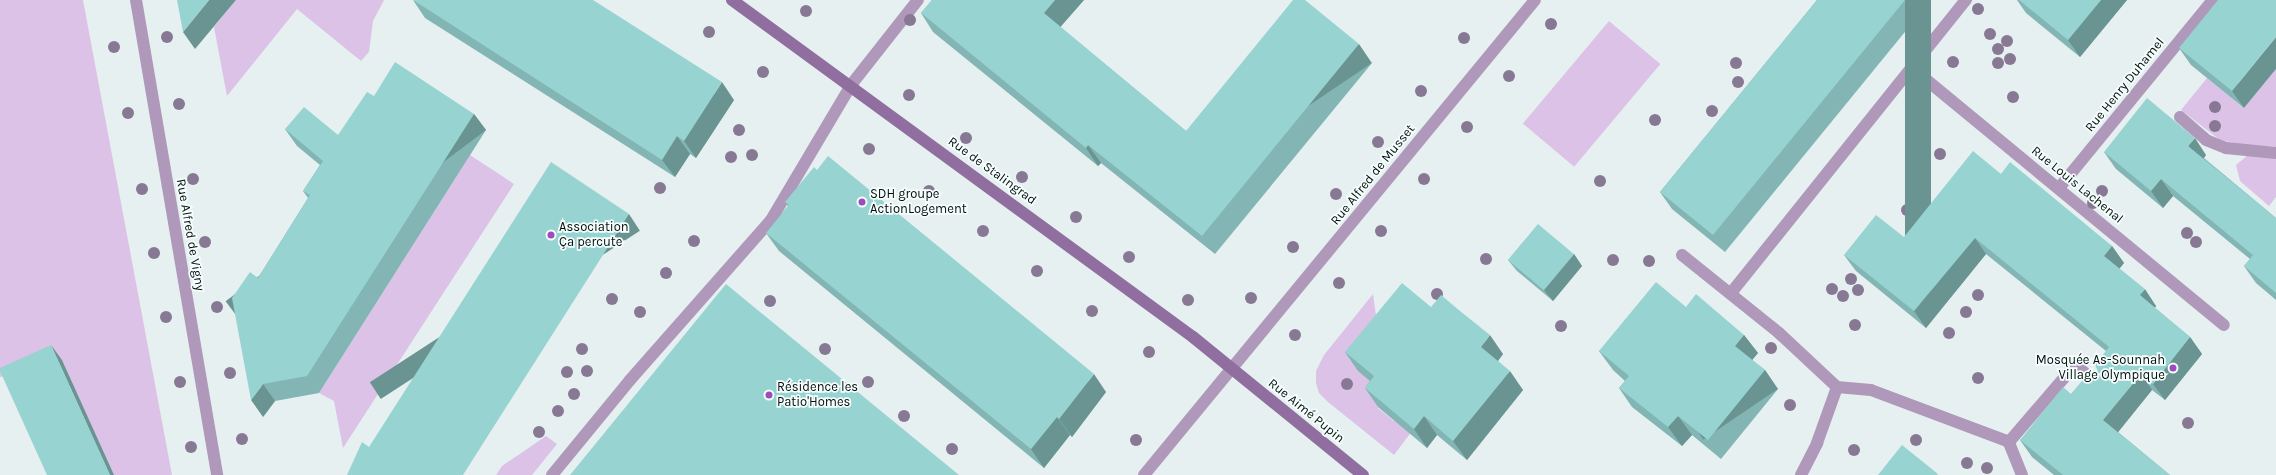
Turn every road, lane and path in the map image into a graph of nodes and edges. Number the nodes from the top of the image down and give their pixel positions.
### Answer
1 (136, 0) edge
2 (732, 0) edge
3 (918, 0) edge
4 (1535, 0) edge
5 (1966, 0) edge
6 (2213, 0) edge
7 (1912, 68) junction
8 (851, 85) junction
9 (2180, 117) dead end
10 (2276, 153) edge
11 (2059, 188) junction
12 (1682, 255) dead end
13 (1731, 293) junction
14 (2224, 325) dead end
15 (1232, 368) junction
16 (1837, 387) junction
17 (2102, 387) edge
18 (2009, 442) junction
19 (217, 475) edge
20 (552, 475) edge
21 (1144, 475) edge
22 (1363, 475) edge
23 (1801, 475) edge
24 (2022, 475) edge

1 - 19 street, Rue Alfred de Vigny
2 - 8 street, Rue de Stalingrad
3 - 8 street
4 - 15 street, Rue Alfred de Musset
5 - 7 street
6 - 11 street, Rue Henry Duhamel
7 - 11 street, Rue Louis Lachenal
7 - 13 street
8 - 15 street, Rue de Stalingrad
8 - 20 street
9 - 10 street
11 - 14 street, Rue Louis Lachenal
12 - 13 street
13 - 16 street
15 - 21 street, Rue Alfred de Musset
15 - 22 street, Rue Aimé Pupin
16 - 18 street
16 - 23 street
17 - 18 street
18 - 24 street

